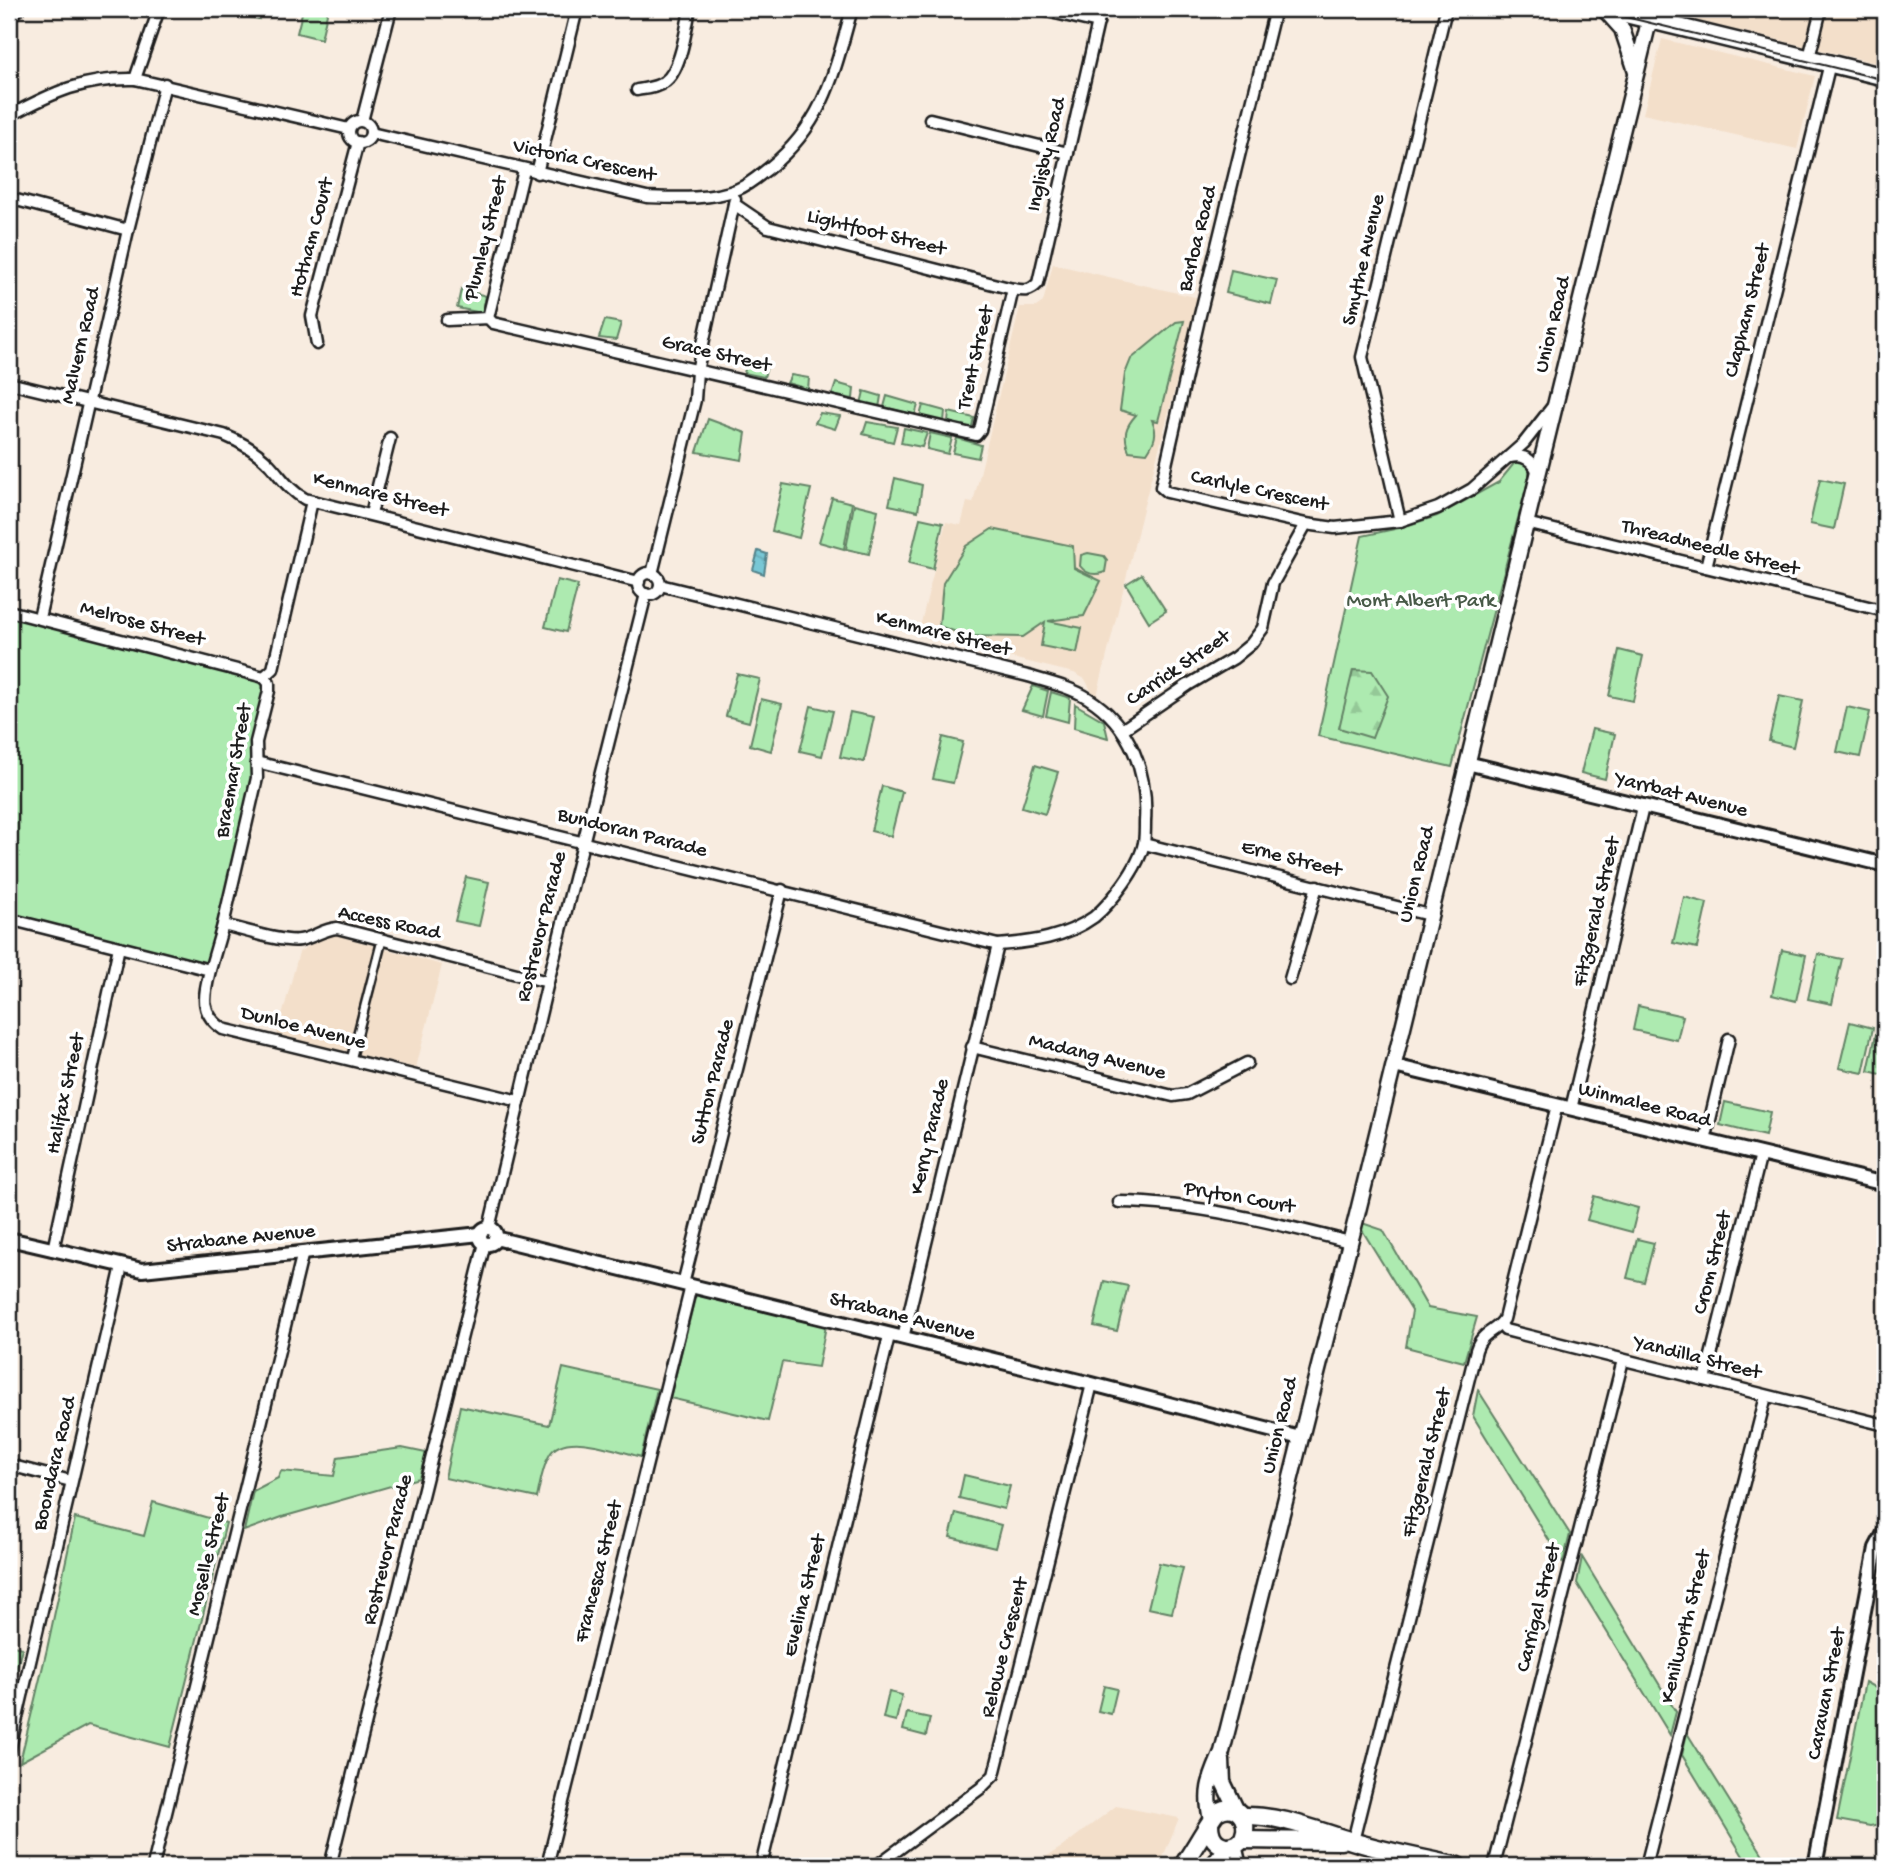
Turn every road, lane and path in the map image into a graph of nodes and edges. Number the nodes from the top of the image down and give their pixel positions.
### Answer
1 (19, 9) edge
2 (159, 9) edge
3 (391, 9) edge
4 (577, 9) edge
5 (690, 9) edge
6 (852, 9) edge
7 (1038, 9) edge
8 (1101, 9) edge
9 (1275, 9) edge
10 (1446, 9) edge
11 (1604, 9) edge
12 (1821, 9) edge
13 (1651, 14) edge
14 (9, 18) edge
15 (1098, 23) junction
16 (1809, 58) junction
17 (1830, 63) junction
18 (1636, 73) junction
19 (1885, 77) edge
20 (135, 79) junction
21 (165, 85) junction
22 (637, 90) dead end
23 (10, 114) edge
24 (930, 119) dead end
25 (362, 121) junction
26 (349, 129) junction
27 (371, 133) junction
28 (358, 142) junction
29 (1068, 153) junction
30 (524, 170) junction
31 (537, 173) junction
32 (737, 190) junction
33 (9, 198) edge
34 (734, 204) junction
35 (128, 230) junction
36 (1013, 289) junction
37 (488, 318) junction
38 (447, 320) dead end
39 (317, 344) dead end
40 (697, 371) junction
41 (9, 383) edge
42 (1557, 400) junction
43 (89, 402) junction
44 (976, 435) joint
45 (390, 438) dead end
46 (1510, 457) junction
47 (1538, 474) junction
48 (1162, 478) joint
49 (312, 501) junction
50 (371, 514) junction
51 (1400, 521) junction
52 (1526, 523) junction
53 (1306, 524) junction
54 (1706, 567) junction
55 (652, 574) junction
56 (639, 582) junction
57 (660, 585) junction
58 (646, 594) junction
59 (1885, 595) edge
60 (1883, 610) edge
61 (9, 611) edge
62 (39, 618) junction
63 (264, 677) junction
64 (1122, 730) junction
65 (256, 762) junction
66 (1467, 763) junction
67 (1643, 807) junction
68 (585, 842) junction
69 (1144, 844) junction
70 (1885, 865) edge
71 (1317, 886) junction
72 (782, 890) junction
73 (1429, 915) junction
74 (9, 919) edge
75 (223, 925) junction
76 (382, 940) junction
77 (998, 944) junction
78 (120, 947) junction
79 (210, 970) junction
80 (1290, 979) dead end
81 (548, 982) junction
82 (1729, 1039) dead end
83 (972, 1047) junction
84 (351, 1060) junction
85 (1247, 1063) dead end
86 (1394, 1066) junction
87 (519, 1101) junction
88 (1557, 1105) junction
89 (1571, 1108) junction
90 (1705, 1141) junction
91 (1760, 1154) junction
92 (1885, 1184) edge
93 (1119, 1202) dead end
94 (487, 1236) junction
95 (9, 1240) edge
96 (1350, 1242) junction
97 (53, 1250) junction
98 (303, 1252) junction
99 (122, 1266) junction
100 (687, 1285) junction
101 (1500, 1325) junction
102 (896, 1337) junction
103 (1623, 1360) junction
104 (1705, 1380) junction
105 (1092, 1384) junction
106 (1766, 1396) junction
107 (1885, 1425) edge
108 (1300, 1438) junction
109 (9, 1465) edge
110 (71, 1481) junction
111 (1885, 1531) edge
112 (9, 1688) edge
113 (23, 1692) junction
114 (9, 1752) edge
115 (1222, 1752) junction
116 (1240, 1814) junction
117 (1210, 1822) junction
118 (1353, 1841) junction
119 (1236, 1844) junction
120 (153, 1866) edge
121 (330, 1866) edge
122 (547, 1866) edge
123 (761, 1866) edge
124 (876, 1866) edge
125 (1182, 1866) edge
126 (1213, 1866) edge
127 (1241, 1866) edge
128 (1458, 1866) edge
129 (1494, 1866) edge
130 (1646, 1866) edge
131 (1815, 1866) edge

1 - 14 street
2 - 20 street
3 - 25 street
4 - 31 street
5 - 22 street
6 - 32 street, Victoria Crescent
7 - 15 street
8 - 15 street, Inglisby Road
9 - 48 street, Barloa Road
10 - 51 street, Smythe Avenue
11 - 13 main road
11 - 18 main road
12 - 16 street
13 - 16 main road
13 - 18 main road, Union Road
15 - 29 street, Inglisby Road
16 - 17 main road
17 - 19 main road
17 - 54 street, Clapham Street
18 - 42 main road, Union Road
20 - 21 street
20 - 23 street
21 - 26 street
21 - 35 street, Malvern Road
24 - 29 street
25 - 26 street
25 - 27 street
26 - 28 street
27 - 28 street
27 - 30 street, Victoria Crescent
28 - 39 street, Hotham Court
29 - 36 street, Inglisby Road
30 - 31 street, Victoria Crescent
30 - 37 street, Plumley Street
31 - 32 street, Victoria Crescent
32 - 34 street
33 - 35 street
34 - 36 street, Lightfoot Street
34 - 40 street
35 - 43 street, Malvern Road
36 - 44 street, Trent Street
37 - 38 street, Grace Street
37 - 40 street, Grace Street
40 - 44 street, Grace Street
40 - 55 street
41 - 43 street, Kenmare Street
42 - 46 street, Carlyle Crescent
42 - 47 main road, Union Road
43 - 49 street, Kenmare Street
43 - 62 street, Malvern Road
45 - 50 street
46 - 47 street
46 - 51 street, Carlyle Crescent
47 - 52 main road, Union Road
48 - 53 street, Carlyle Crescent
49 - 50 street, Kenmare Street
49 - 63 street, Braemar Street
50 - 56 street, Kenmare Street
51 - 53 street, Carlyle Crescent
52 - 54 street, Threadneedle Street
52 - 66 main road, Union Road
53 - 64 street, Carrick Street
54 - 60 street, Threadneedle Street
55 - 56 street
55 - 57 street
56 - 58 street
57 - 58 street
57 - 64 street, Kenmare Street
58 - 68 street, Rostrevor Parade
59 - 60 street
61 - 62 street, Melrose Street
62 - 63 street, Melrose Street
63 - 65 street, Braemar Street
64 - 69 street, Kenmare Street
65 - 68 street, Bundoran Parade
65 - 75 street, Braemar Street
66 - 67 street, Yarrbat Avenue
66 - 73 main road, Union Road
67 - 70 street, Yarrbat Avenue
67 - 89 street, Fitzgerald Street
68 - 72 street, Bundoran Parade
68 - 81 street, Rostrevor Parade
69 - 71 street, Erne Street
69 - 77 street, Bundoran Parade
71 - 73 street, Erne Street
71 - 80 street
72 - 77 street, Bundoran Parade
72 - 100 street, Sutton Parade
73 - 86 main road, Union Road
74 - 78 street
75 - 76 street, Access Road
75 - 79 street, Braemar Street
76 - 81 street, Access Road
76 - 84 street
77 - 83 street, Kerry Parade
78 - 79 street
78 - 97 street, Halifax Street
79 - 84 street, Dunloe Avenue
81 - 87 street, Rostrevor Parade
82 - 90 street
83 - 85 street, Madang Avenue
83 - 102 street, Kerry Parade
84 - 87 street, Dunloe Avenue
86 - 88 street, Winmalee Road
86 - 96 main road, Union Road
87 - 94 street, Rostrevor Parade
88 - 89 street, Winmalee Road
88 - 101 street, Fitzgerald Street
89 - 90 street, Winmalee Road
90 - 91 street, Winmalee Road
91 - 92 street, Winmalee Road
91 - 104 street, Crom Street
93 - 96 street, Pryton Court
94 - 98 street, Strabane Avenue
94 - 100 street, Strabane Avenue
94 - 121 street, Rostrevor Parade
95 - 97 street, Strabane Avenue
96 - 108 main road, Union Road
97 - 99 street, Strabane Avenue
98 - 99 street, Strabane Avenue
98 - 120 street, Moselle Street
99 - 110 street, Boondara Road
100 - 102 street, Strabane Avenue
100 - 122 street, Francesca Street
101 - 103 street, Yandilla Street
101 - 118 street, Fitzgerald Street
102 - 105 street, Strabane Avenue
102 - 123 street, Evelina Street
103 - 104 street, Yandilla Street
103 - 129 street, Carrigal Street
104 - 106 street, Yandilla Street
105 - 108 street, Strabane Avenue
105 - 124 street, Relowe Crescent
106 - 107 street, Yandilla Street
106 - 130 street, Kenilworth Street
108 - 115 main road, Union Road
109 - 110 street
110 - 113 street, Boondara Road
111 - 131 street, Caravan Street
112 - 113 street
113 - 114 street, Boondara Road
115 - 116 main road, Union Road
115 - 117 main road, Union Road
116 - 117 main road
116 - 118 main road
116 - 119 main road
117 - 119 main road
117 - 125 main road
118 - 119 main road
118 - 128 main road
119 - 126 main road
119 - 127 street

